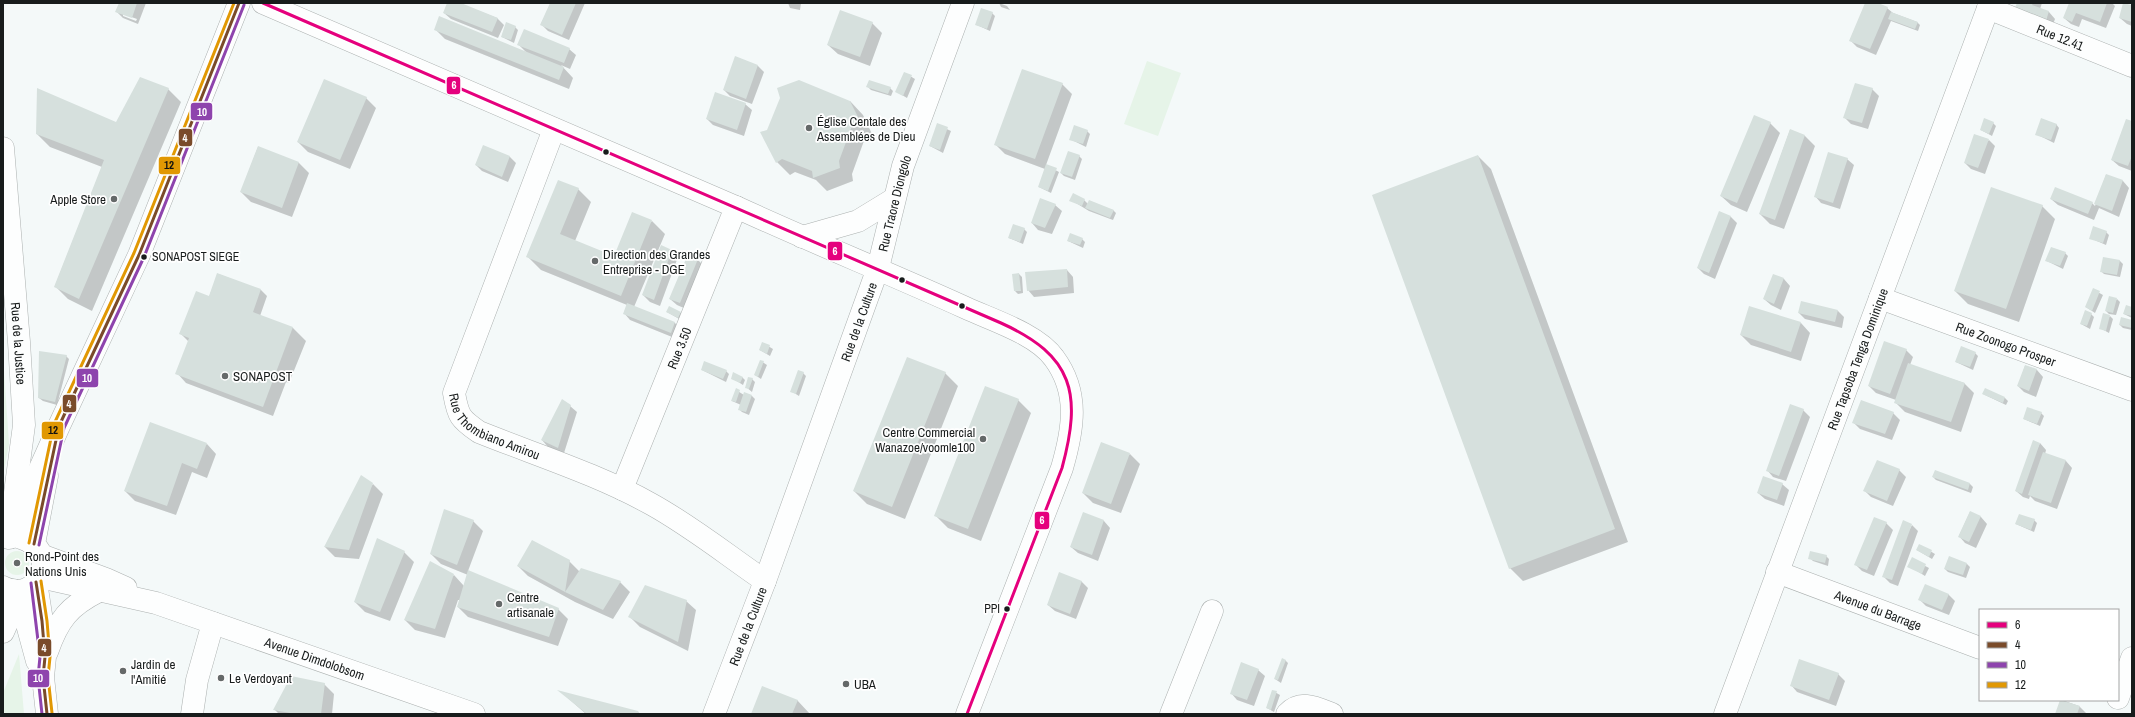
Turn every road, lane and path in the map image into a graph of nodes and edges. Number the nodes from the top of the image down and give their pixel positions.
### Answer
1 (238, 3) edge
2 (263, 3) edge
3 (963, 3) edge
4 (1989, 6) edge
5 (2132, 66) edge
6 (554, 129) junction
7 (3, 148) edge
8 (894, 199) junction
9 (736, 206) junction
10 (802, 237) junction
11 (878, 268) junction
12 (1880, 298) junction
13 (2132, 390) edge
14 (59, 426) junction
15 (622, 489) junction
16 (6, 540) edge
17 (38, 549) junction
18 (1777, 572) junction
19 (765, 581) junction
20 (22, 585) edge
21 (99, 592) junction
22 (156, 603) junction
23 (1212, 611) dead end
24 (213, 623) junction
25 (3, 632) edge
26 (1979, 648) edge
27 (2132, 658) edge
28 (44, 667) junction
29 (2119, 696) edge
30 (2119, 699) edge
31 (2117, 701) edge
32 (2132, 704) edge
33 (47, 714) edge
34 (192, 714) edge
35 (474, 714) edge
36 (714, 714) edge
37 (967, 714) edge
38 (1171, 714) edge
39 (1287, 714) edge
40 (1332, 714) edge
41 (1725, 714) edge
42 (2112, 714) edge

1 - 14 main road
2 - 6 main road
3 - 8 main road, Rue Traore Diongolo
4 - 5 main road, Rue 12.41
4 - 12 main road, Rue Tapsoba Tenga Dominique
6 - 9 main road
6 - 15 main road, Rue Thombiano Amirou
7 - 16 main road, Rue de la Justice
8 - 10 main road
8 - 11 main road, Rue Traore Diongolo
9 - 10 main road
9 - 15 main road, Rue 3.50
10 - 11 main road
11 - 19 main road, Rue de la Culture
11 - 37 main road, Rue de la Culture
12 - 13 main road, Rue Zoonogo Prosper
12 - 18 main road, Rue Tapsoba Tenga Dominique
14 - 16 main road
14 - 17 main road
15 - 19 main road, Rue Thombiano Amirou
16 - 17 main road
17 - 20 main road
17 - 22 main road, Avenue Dimdolobsom
18 - 26 main road, Avenue du Barrage
18 - 41 main road, Rue Tapsoba Tenga Dominique
19 - 36 main road, Rue de la Culture
20 - 21 main road, Avenue Dimdolobsom
20 - 25 main road
20 - 28 main road
21 - 22 main road, Avenue Dimdolobsom
21 - 28 main road
22 - 24 main road, Avenue Dimdolobsom
23 - 38 main road
24 - 34 main road
24 - 35 main road, Avenue Dimdolobsom
27 - 29 main road
28 - 33 main road
30 - 32 main road
31 - 42 main road
39 - 40 main road

